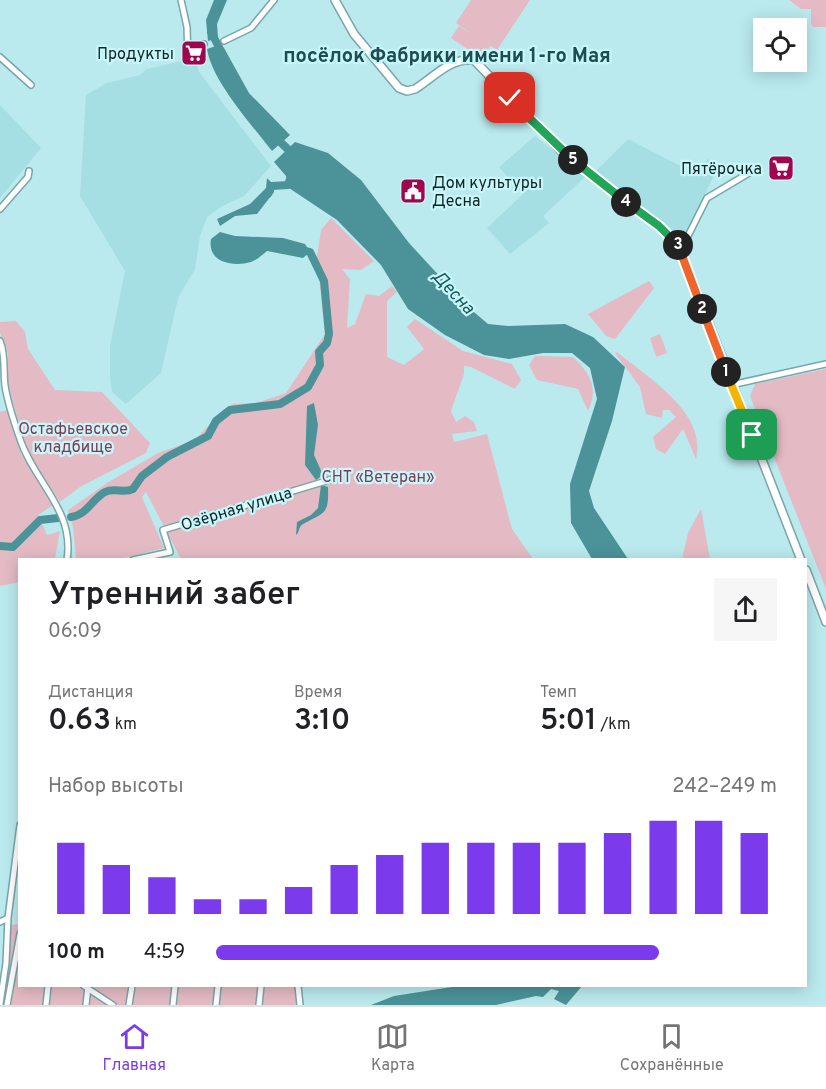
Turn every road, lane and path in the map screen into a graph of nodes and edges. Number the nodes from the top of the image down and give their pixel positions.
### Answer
1 (181, 0) edge
2 (274, 0) edge
3 (335, 0) edge
4 (224, 41) dead end
5 (204, 44) dead end
6 (188, 46) junction
7 (0, 57) edge
8 (189, 60) dead end
9 (31, 86) dead end
10 (754, 170) dead end
11 (29, 171) dead end
12 (0, 209) edge
13 (681, 250) junction
14 (0, 341) edge
15 (826, 364) edge
16 (731, 385) junction
17 (333, 479) dead end
18 (67, 558) edge
19 (142, 558) edge
20 (800, 558) edge
21 (807, 573) edge
22 (826, 622) edge
23 (18, 854) edge
24 (8, 918) junction
25 (0, 922) edge
26 (18, 949) edge
27 (6, 963) junction
28 (16, 964) edge
29 (48, 987) edge
30 (87, 987) edge
31 (88, 987) edge
32 (132, 987) edge
33 (175, 987) edge
34 (218, 987) edge
35 (261, 987) edge
36 (298, 987) edge
37 (0, 1005) edge
38 (7, 1005) edge
39 (46, 1005) edge
40 (86, 1005) edge
41 (113, 1005) edge
42 (129, 1005) edge
43 (173, 1005) edge
44 (216, 1005) edge
45 (259, 1005) edge
46 (300, 1005) edge

1 - 6 street
2 - 4 street
3 - 13 street
5 - 6 street
6 - 8 street
7 - 9 street
10 - 13 street
11 - 12 street
13 - 16 street
14 - 18 street
15 - 16 street
16 - 20 street
17 - 19 street, Озёрная улица
21 - 22 street
23 - 24 street
24 - 25 street
24 - 27 street
26 - 28 street
27 - 28 street
27 - 37 street
28 - 38 street
29 - 39 street
30 - 40 street
31 - 41 street
32 - 42 street
33 - 43 street
34 - 44 street
35 - 45 street
36 - 46 street

